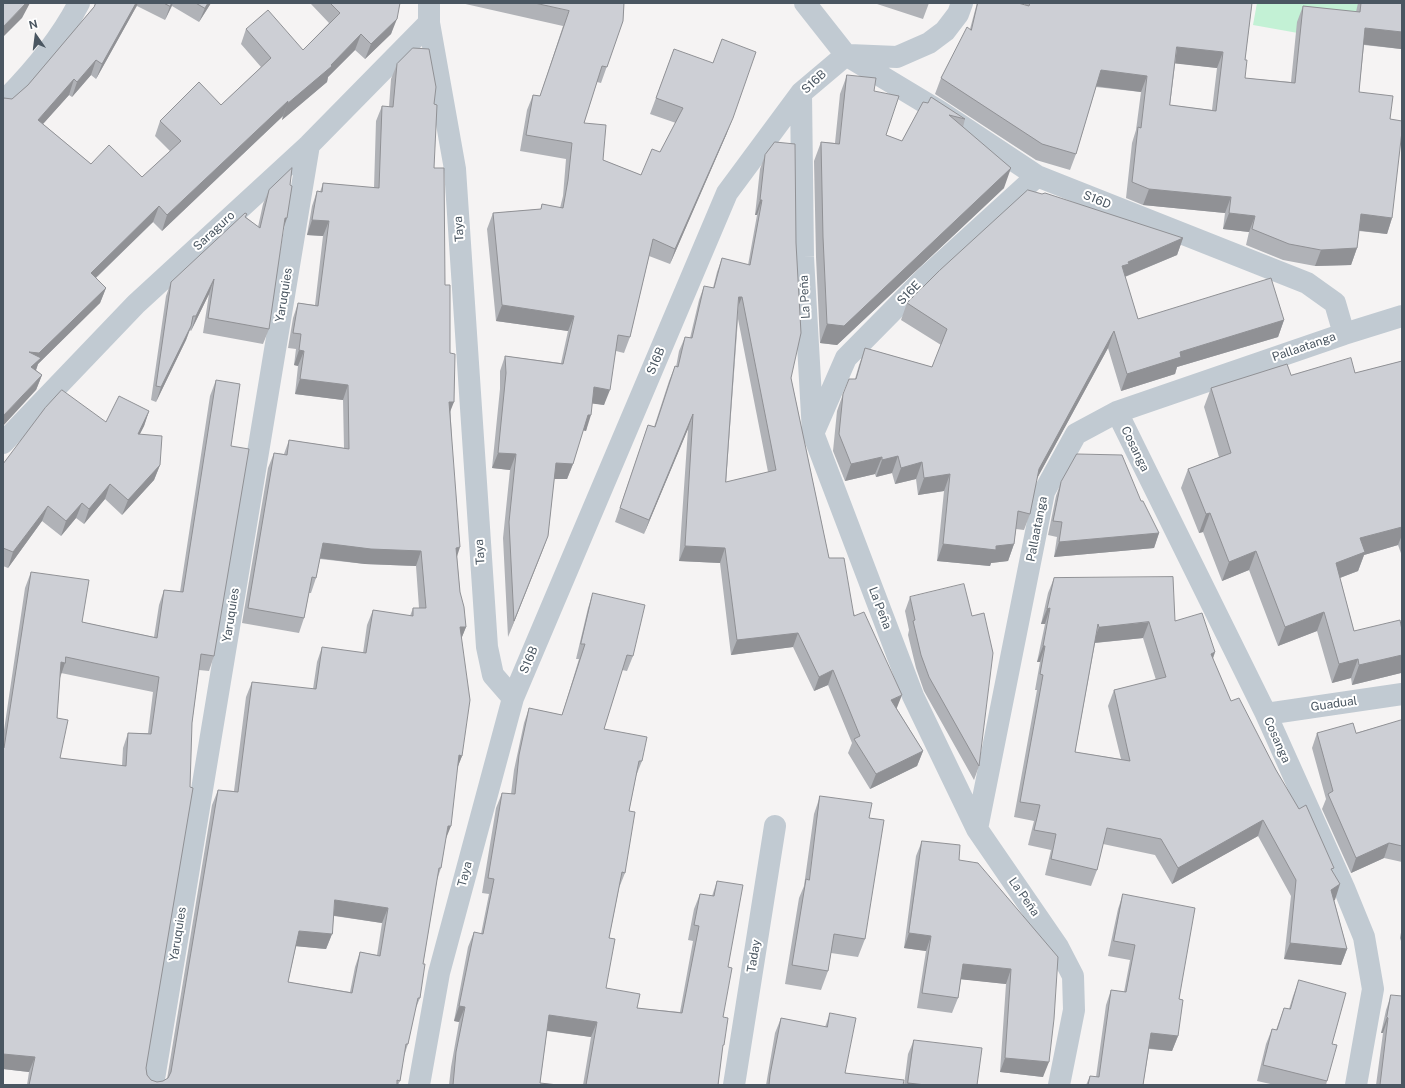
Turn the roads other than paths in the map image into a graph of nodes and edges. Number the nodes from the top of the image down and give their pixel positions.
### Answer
1 (79, 3) edge
2 (805, 3) edge
3 (962, 3) edge
4 (429, 13) edge
5 (846, 55) junction
6 (801, 93) junction
7 (3, 102) edge
8 (309, 145) junction
9 (1037, 176) junction
10 (1402, 316) edge
11 (1344, 334) junction
12 (1117, 412) junction
13 (813, 433) junction
14 (3, 443) edge
15 (1402, 694) edge
16 (513, 698) junction
17 (1266, 714) junction
18 (775, 826) dead end
19 (977, 829) junction
20 (153, 1085) edge
21 (419, 1085) edge
22 (734, 1085) edge
23 (1059, 1085) edge
24 (1356, 1085) edge

1 - 7 street
2 - 5 street
3 - 5 street
4 - 8 street, Saraguro
4 - 16 street, Taya
5 - 6 street, S16B
5 - 9 street, S16D
6 - 13 street, La Peña
6 - 16 street, S16B
8 - 14 street, Saraguro
8 - 20 street, Yaruquies
9 - 11 street, S16D
9 - 13 street, S16E
10 - 11 street, Pallaatanga
11 - 12 street, Pallaatanga
12 - 17 street, Cosanga
12 - 19 street, Pallaatanga
13 - 19 street, La Peña
15 - 17 street, Guadual
16 - 21 street, Taya
17 - 24 street, Cosanga
18 - 22 street, Taday
19 - 23 street, La Peña

